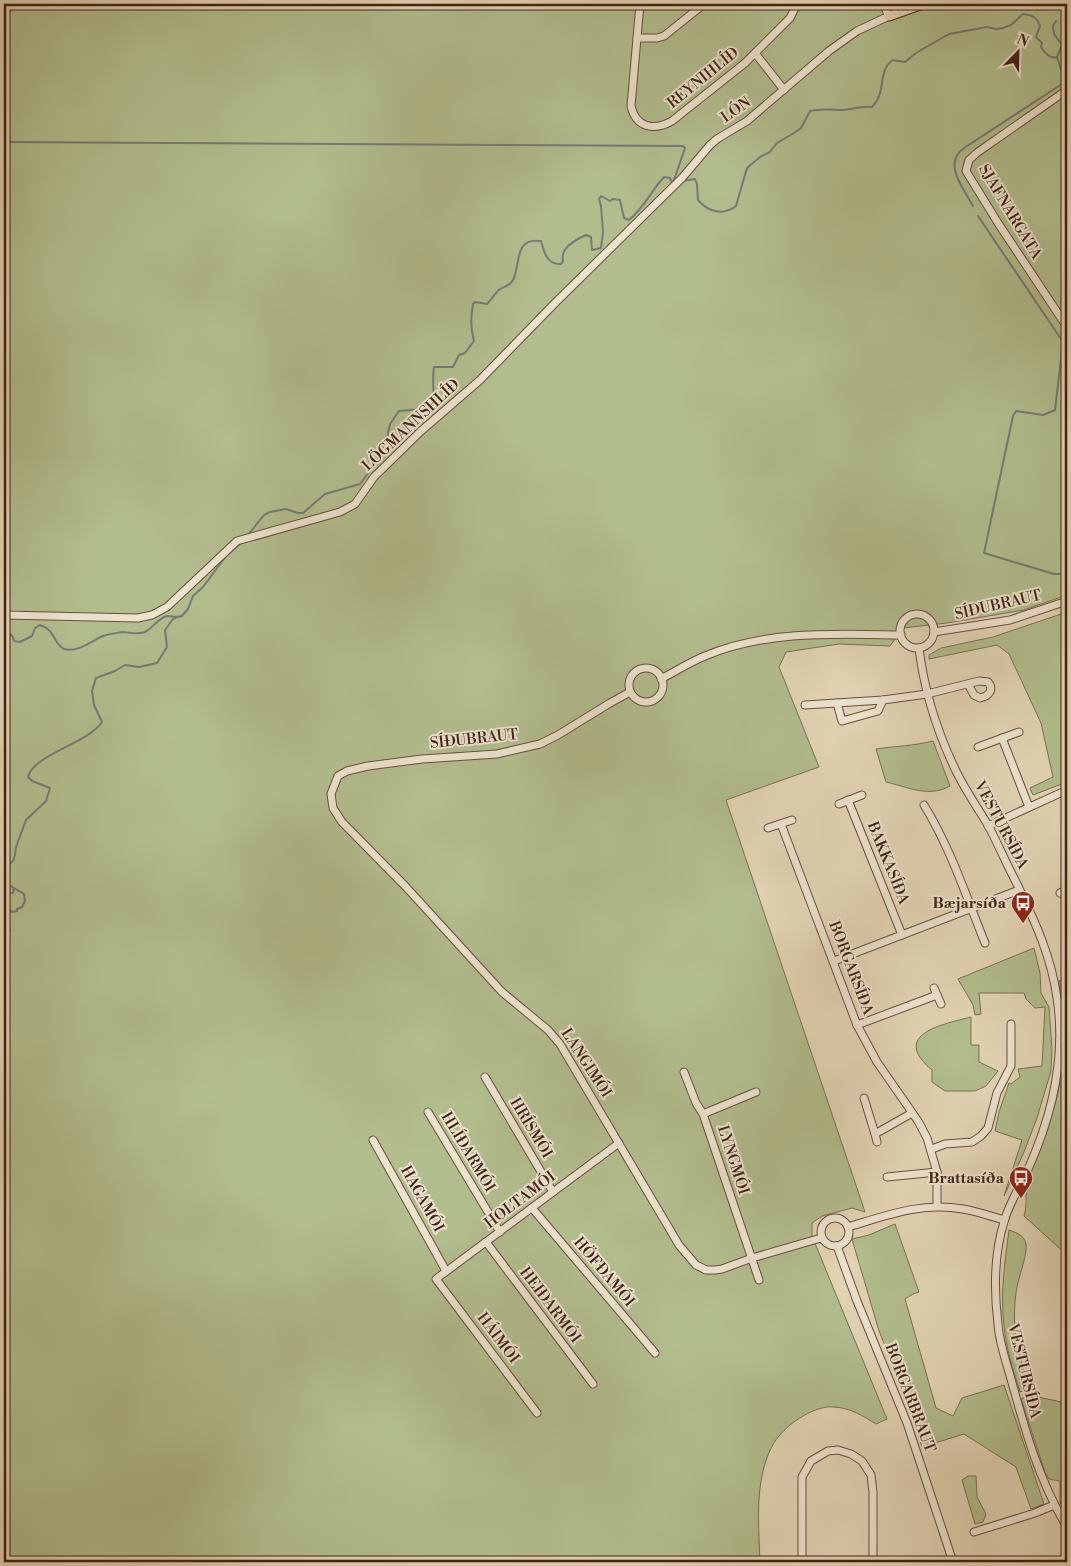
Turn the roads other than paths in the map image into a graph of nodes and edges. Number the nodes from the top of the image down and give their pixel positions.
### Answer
1 (640, 4) edge
2 (704, 4) edge
3 (797, 4) edge
4 (883, 4) edge
5 (922, 4) edge
6 (889, 16) junction
7 (637, 38) junction
8 (756, 53) junction
9 (784, 90) junction
10 (1067, 90) edge
11 (615, 246) joint
12 (1067, 327) edge
13 (1067, 601) edge
14 (4, 615) edge
15 (934, 632) junction
16 (901, 635) junction
17 (919, 648) junction
18 (661, 679) junction
19 (968, 684) dead end
20 (630, 692) junction
21 (927, 694) junction
22 (883, 700) junction
23 (837, 703) junction
24 (805, 705) dead end
25 (1018, 732) dead end
26 (1002, 738) junction
27 (978, 747) dead end
28 (338, 776) joint
29 (1067, 790) edge
30 (862, 795) dead end
31 (848, 800) junction
32 (839, 804) dead end
33 (924, 806) dead end
34 (1029, 806) junction
35 (792, 820) dead end
36 (781, 824) junction
37 (988, 826) junction
38 (768, 828) dead end
39 (1019, 890) junction
40 (971, 908) junction
41 (902, 935) junction
42 (985, 943) dead end
43 (834, 961) junction
44 (941, 1004) dead end
45 (1011, 1024) dead end
46 (857, 1025) junction
47 (684, 1072) dead end
48 (485, 1077) dead end
49 (756, 1092) dead end
50 (864, 1098) dead end
51 (428, 1112) dead end
52 (912, 1113) junction
53 (704, 1114) junction
54 (875, 1134) junction
55 (373, 1140) dead end
56 (877, 1142) dead end
57 (619, 1143) junction
58 (932, 1149) junction
59 (937, 1172) junction
60 (887, 1177) dead end
61 (553, 1192) junction
62 (937, 1206) junction
63 (532, 1208) junction
64 (1004, 1220) junction
65 (848, 1227) junction
66 (500, 1232) junction
67 (821, 1238) junction
68 (486, 1242) junction
69 (837, 1246) junction
70 (752, 1258) junction
71 (446, 1272) junction
72 (436, 1279) joint
73 (759, 1280) dead end
74 (655, 1353) dead end
75 (593, 1384) dead end
76 (537, 1414) dead end
77 (1054, 1505) junction
78 (1067, 1527) edge
79 (974, 1532) dead end
80 (802, 1562) edge
81 (873, 1562) edge
82 (953, 1562) edge

1 - 7 street, REYNIHLÍÐ
2 - 7 street
3 - 8 street, REYNIHLÍÐ
4 - 6 street
5 - 6 main road
6 - 9 street, LÓN
7 - 8 street, REYNIHLÍÐ
8 - 9 street, REYNIHLÍÐ
9 - 11 street, LÓN
10 - 12 street, SJAFNARGATA
11 - 14 street, LÖGMANNSHLÍÐ
13 - 15 street, SÍÐUBRAUT
15 - 16 street
15 - 17 street
16 - 17 street
16 - 18 street
17 - 21 street, VESTURSÍÐA
18 - 20 street
18 - 20 street
19 - 21 street
20 - 28 street, SÍÐUBRAUT
21 - 22 street
21 - 37 street, VESTURSÍÐA
22 - 23 street
22 - 23 street
23 - 24 street
25 - 26 street
26 - 27 street
26 - 34 street
28 - 57 street, LANGIMÓI
29 - 34 street
30 - 31 street
31 - 32 street
31 - 41 street, BAKKASÍÐA
33 - 40 street
34 - 37 street
35 - 36 street
36 - 38 street
36 - 43 street, BORGARSÍÐA
37 - 39 street, VESTURSÍÐA
39 - 40 street
39 - 64 street, VESTURSÍÐA
40 - 41 street
40 - 42 street
41 - 43 street
43 - 46 street, BORGARSÍÐA
44 - 46 street
45 - 58 street
46 - 52 street, BORGARSÍÐA
47 - 53 street, LYNGMÓI
48 - 61 street, HRÍSMÓI
49 - 53 street
50 - 54 street
51 - 66 street, HLÍÐARMÓI
52 - 54 street
52 - 58 street, BORGARSÍÐA
53 - 70 street, LYNGMÓI
54 - 56 street
55 - 71 street, HAGAMÓI
57 - 61 street, HOLTAMÓI
57 - 70 street, LANGIMÓI
58 - 59 street, BORGARSÍÐA
59 - 60 street
59 - 62 street, BORGARSÍÐA
61 - 63 street, HOLTAMÓI
62 - 64 street
62 - 65 street
63 - 66 street, HOLTAMÓI
63 - 74 street, HÖFÐAMÓI
64 - 77 street, VESTURSÍÐA
65 - 67 street
65 - 69 street
66 - 68 street, HOLTAMÓI
67 - 69 street
67 - 70 street, LANGIMÓI
68 - 71 street, HOLTAMÓI
68 - 75 street, HEIÐARMÓI
69 - 82 street, BORGARBRAUT
70 - 73 street, LYNGMÓI
71 - 72 street, HOLTAMÓI
72 - 76 street, HÁIMÓI
77 - 78 street, VESTURSÍÐA
77 - 79 street
80 - 81 street

